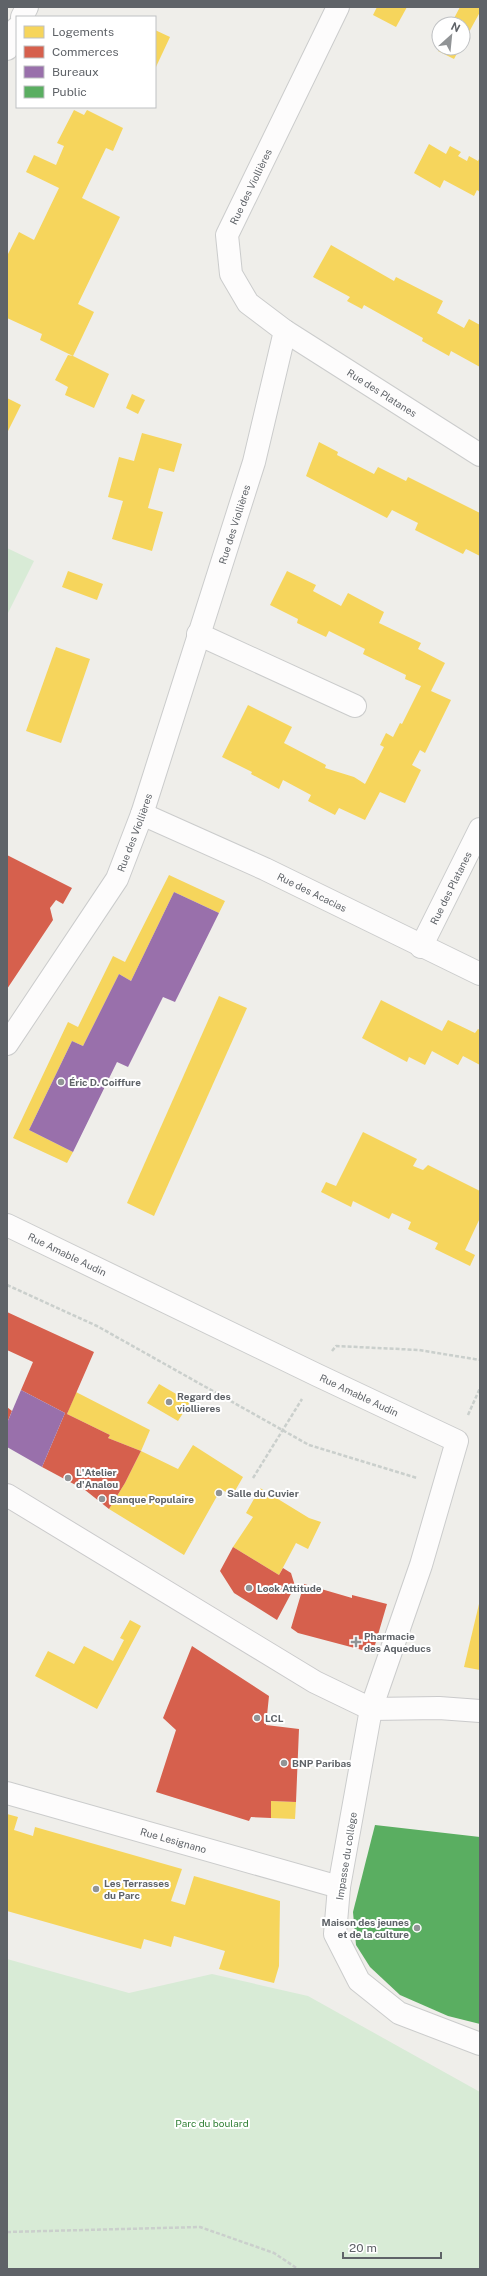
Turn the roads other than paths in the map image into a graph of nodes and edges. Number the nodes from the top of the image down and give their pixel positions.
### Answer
1 (27, 7) edge
2 (338, 7) edge
3 (22, 16) edge
4 (16, 30) edge
5 (7, 48) edge
6 (285, 331) junction
7 (480, 455) edge
8 (198, 634) junction
9 (355, 706) dead end
10 (142, 814) junction
11 (480, 829) edge
12 (421, 947) junction
13 (480, 974) edge
14 (7, 1044) edge
15 (7, 1225) edge
16 (7, 1495) edge
17 (371, 1709) junction
18 (480, 1711) edge
19 (7, 1793) edge
20 (339, 1887) junction
21 (480, 2044) edge

1 - 3 street
2 - 6 street, Rue des Viollières
4 - 5 street
6 - 7 street, Rue des Platanes
6 - 8 street, Rue des Viollières
8 - 9 street
8 - 10 street, Rue des Viollières
10 - 12 street, Rue des Acacias
10 - 14 street, Rue des Viollières
11 - 12 street, Rue des Platanes
12 - 13 street, Rue des Acacias
15 - 17 street, Rue Amable Audin
16 - 17 street
17 - 18 street
17 - 20 street, Impasse du collège
19 - 20 street, Rue Lesignano
20 - 21 street, Impasse du collège

